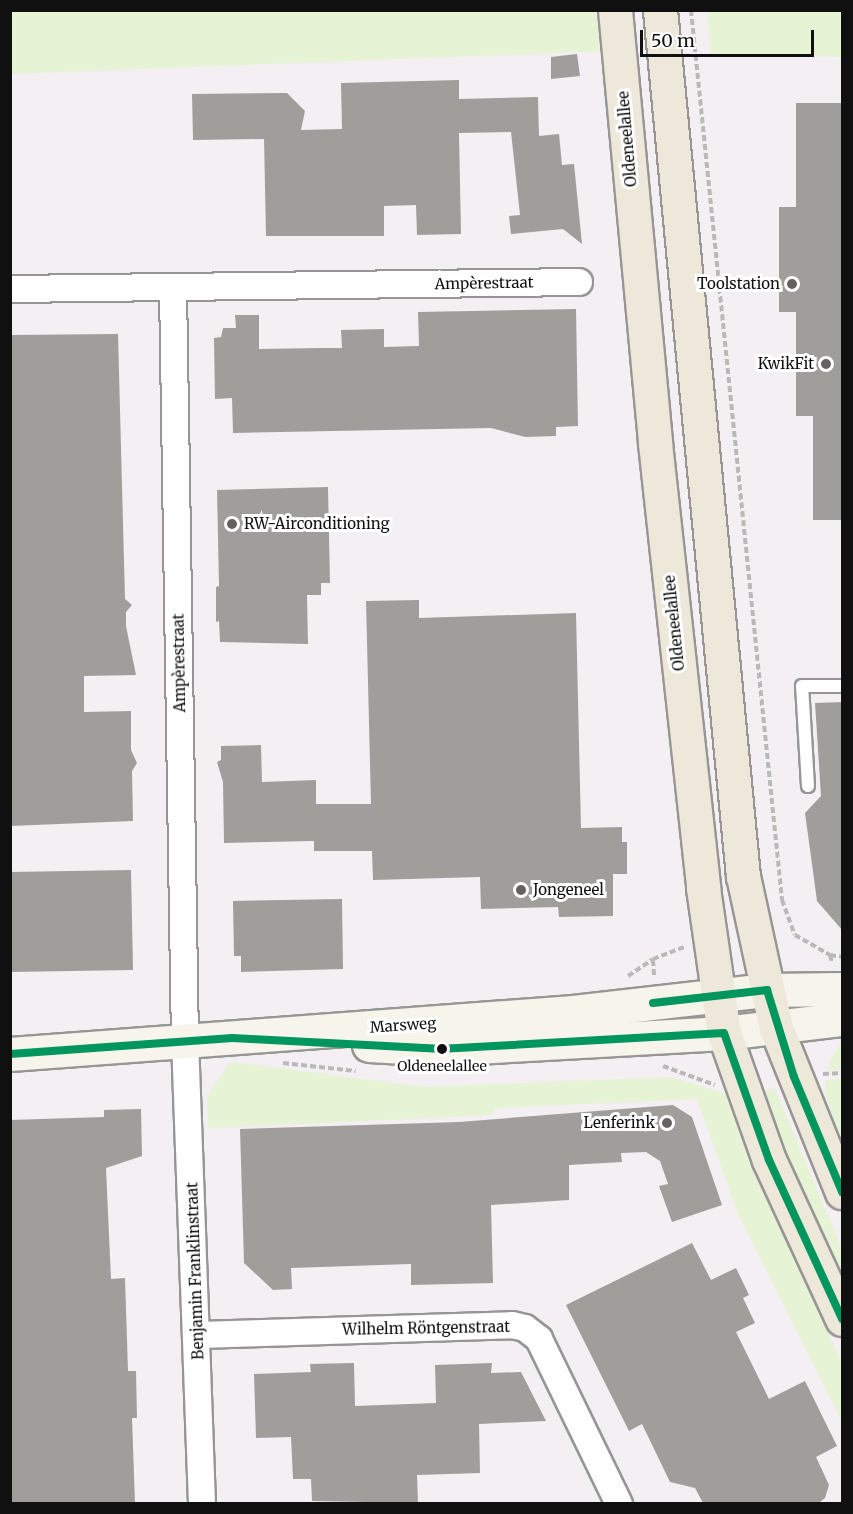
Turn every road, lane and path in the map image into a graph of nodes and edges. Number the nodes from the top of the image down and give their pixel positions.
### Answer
1 (676, 15) edge
2 (615, 16) edge
3 (579, 282) dead end
4 (173, 287) junction
5 (10, 289) edge
6 (843, 686) edge
7 (808, 786) dead end
8 (795, 935) junction
9 (710, 940) junction
10 (756, 940) junction
11 (830, 955) junction
12 (843, 957) edge
13 (620, 982) dead end
14 (842, 989) edge
15 (767, 990) junction
16 (717, 994) junction
17 (843, 1019) edge
18 (776, 1028) junction
19 (724, 1033) junction
20 (232, 1038) junction
21 (185, 1040) junction
22 (10, 1054) edge
23 (843, 1192) edge
24 (843, 1319) edge
25 (199, 1335) junction
26 (202, 1503) edge
27 (619, 1503) edge

1 - 8 path
1 - 10 main road
2 - 9 main road, Oldeneelallee
3 - 4 street, Ampèrestraat
4 - 5 street, Ampèrestraat
4 - 21 street, Ampèrestraat
6 - 7 lane
8 - 10 path
8 - 11 path
9 - 13 path
9 - 16 main road, Oldeneelallee
10 - 15 main road
11 - 12 path
11 - 14 path
14 - 15 street, Marsweg
15 - 16 street, Marsweg
15 - 18 main road
16 - 19 main road, Oldeneelallee
16 - 20 street, Marsweg
17 - 18 street, Marsweg
18 - 19 street, Marsweg
18 - 23 main road
19 - 20 street, Marsweg
19 - 24 main road, Oldeneelallee
20 - 21 street, Marsweg
21 - 22 street, Marsweg
21 - 25 street, Benjamin Franklinstraat
25 - 26 street, Benjamin Franklinstraat
25 - 27 street, Wilhelm Röntgenstraat

